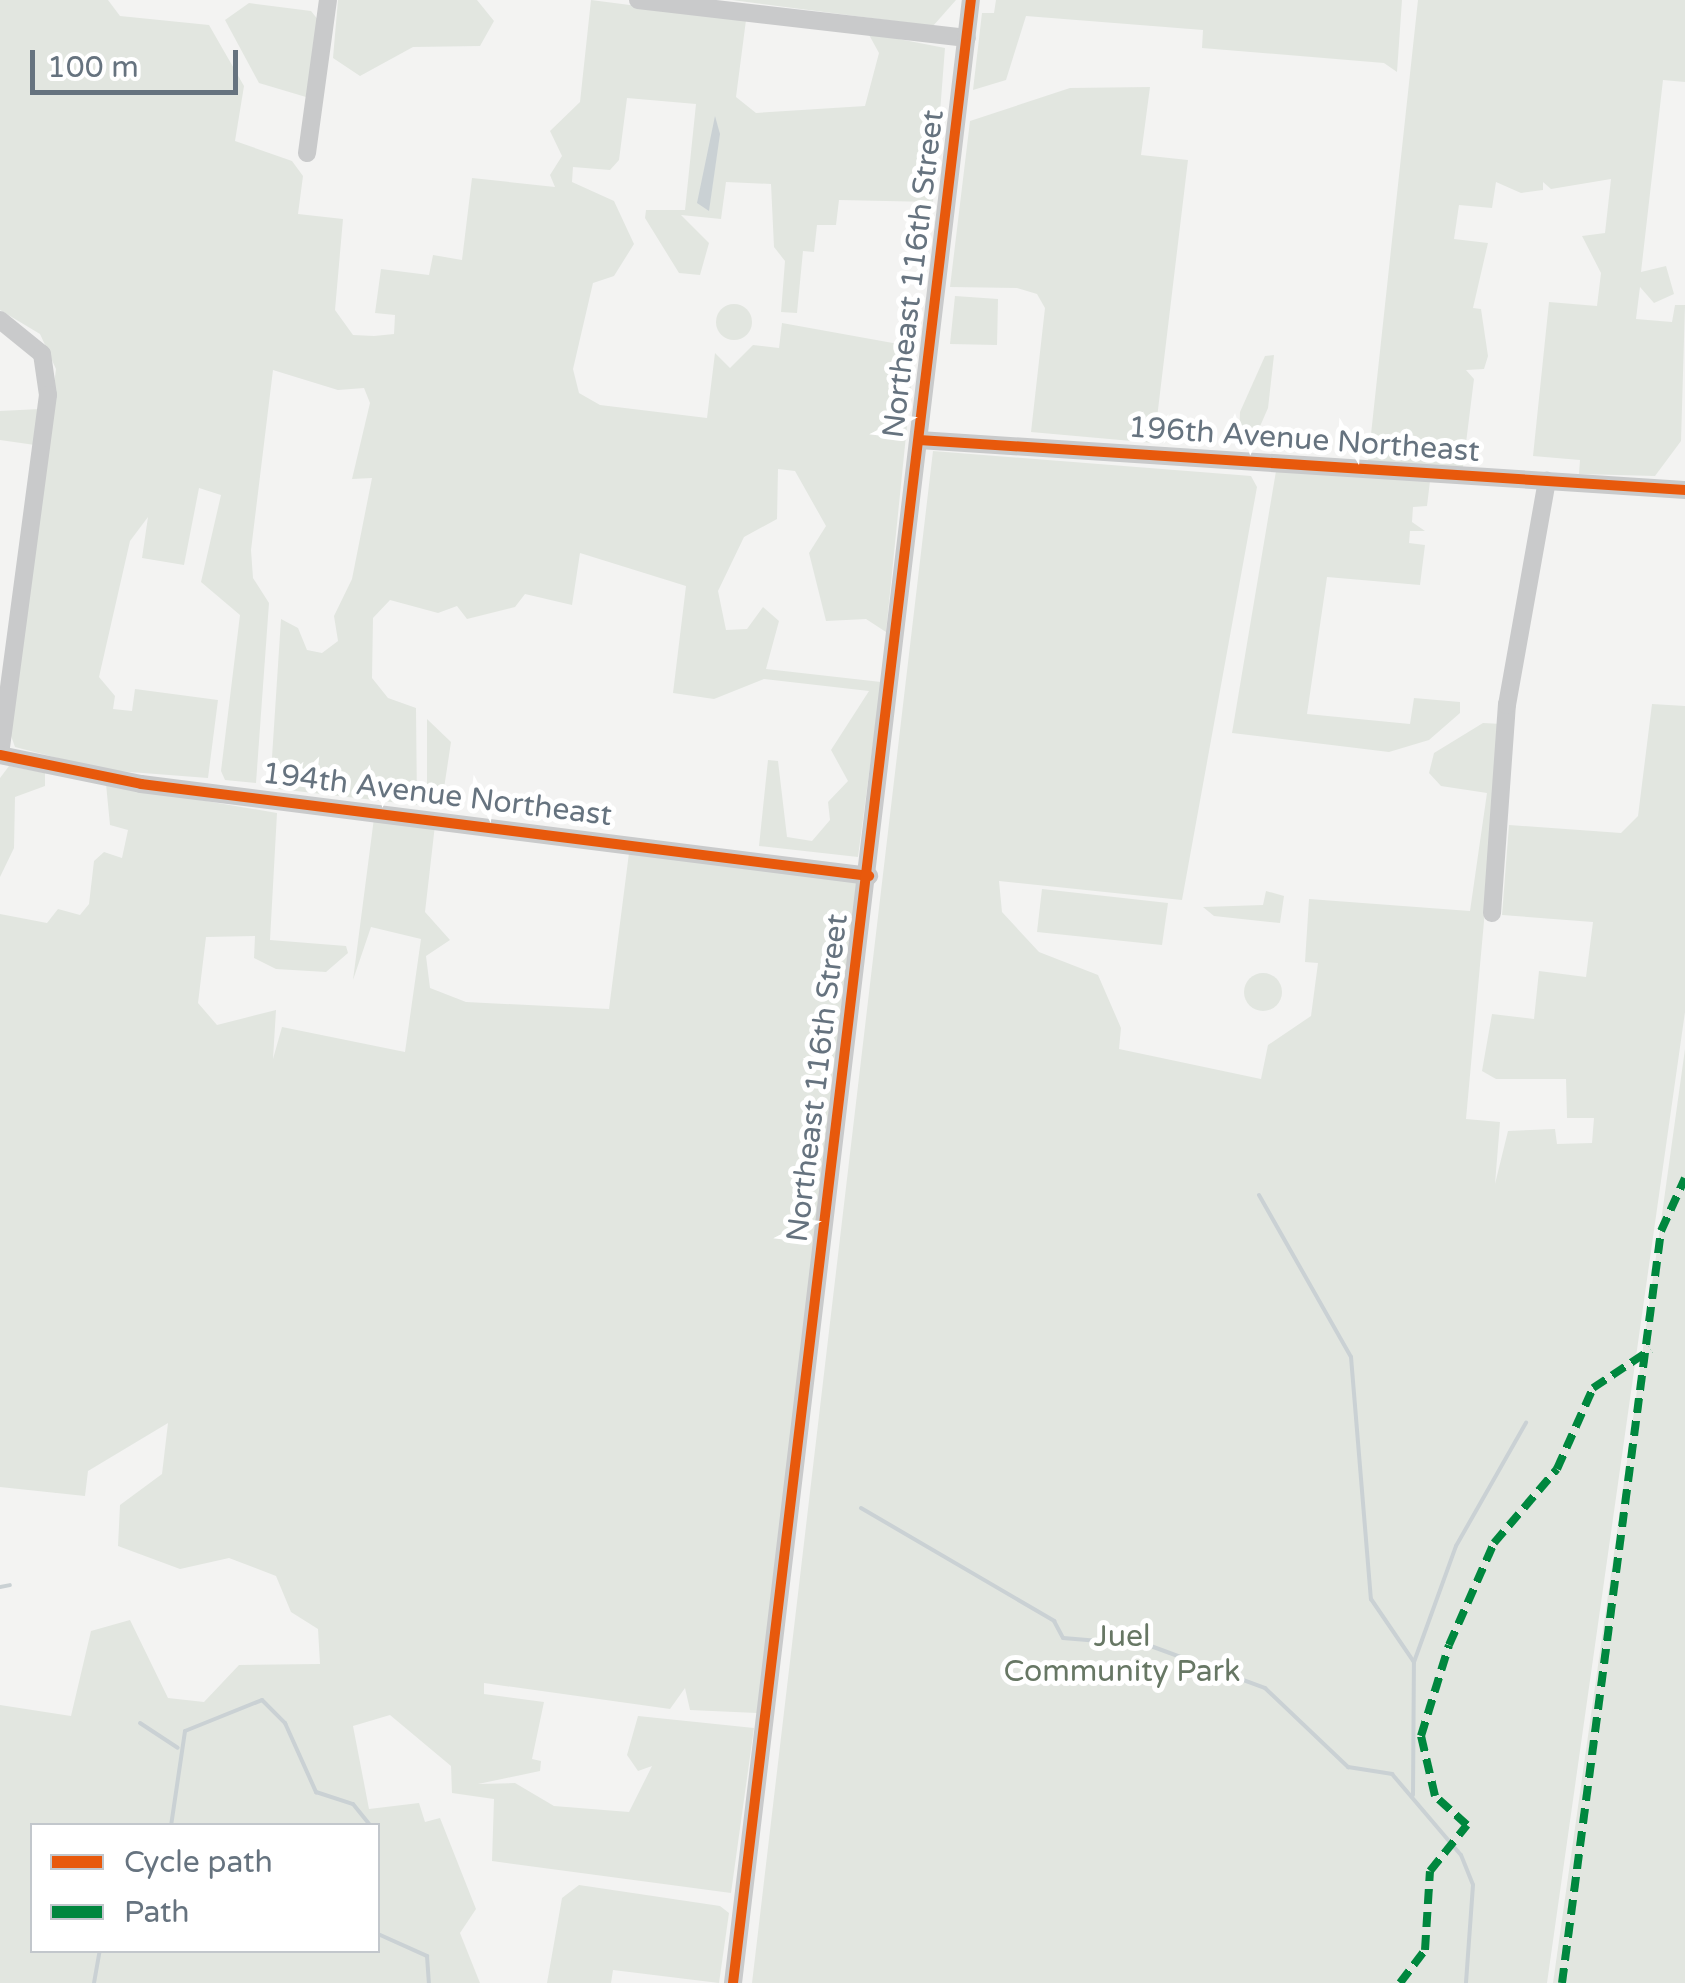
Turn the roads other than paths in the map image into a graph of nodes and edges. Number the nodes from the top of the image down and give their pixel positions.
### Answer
1 (328, 0) edge
2 (638, 0) edge
3 (972, 0) edge
4 (967, 38) junction
5 (307, 153) dead end
6 (0, 320) edge
7 (919, 440) junction
8 (1547, 481) junction
9 (1685, 490) edge
10 (0, 755) edge
11 (869, 876) junction
12 (1492, 913) dead end
13 (734, 1983) edge

1 - 5 street
2 - 4 street
3 - 4 street, Northeast 116th Street
4 - 7 street, Northeast 116th Street
6 - 10 street
7 - 8 street, 196th Avenue Northeast
7 - 11 street, Northeast 116th Street
8 - 9 street, 196th Avenue Northeast
8 - 12 street
10 - 11 street, 194th Avenue Northeast
11 - 13 street, Northeast 116th Street

